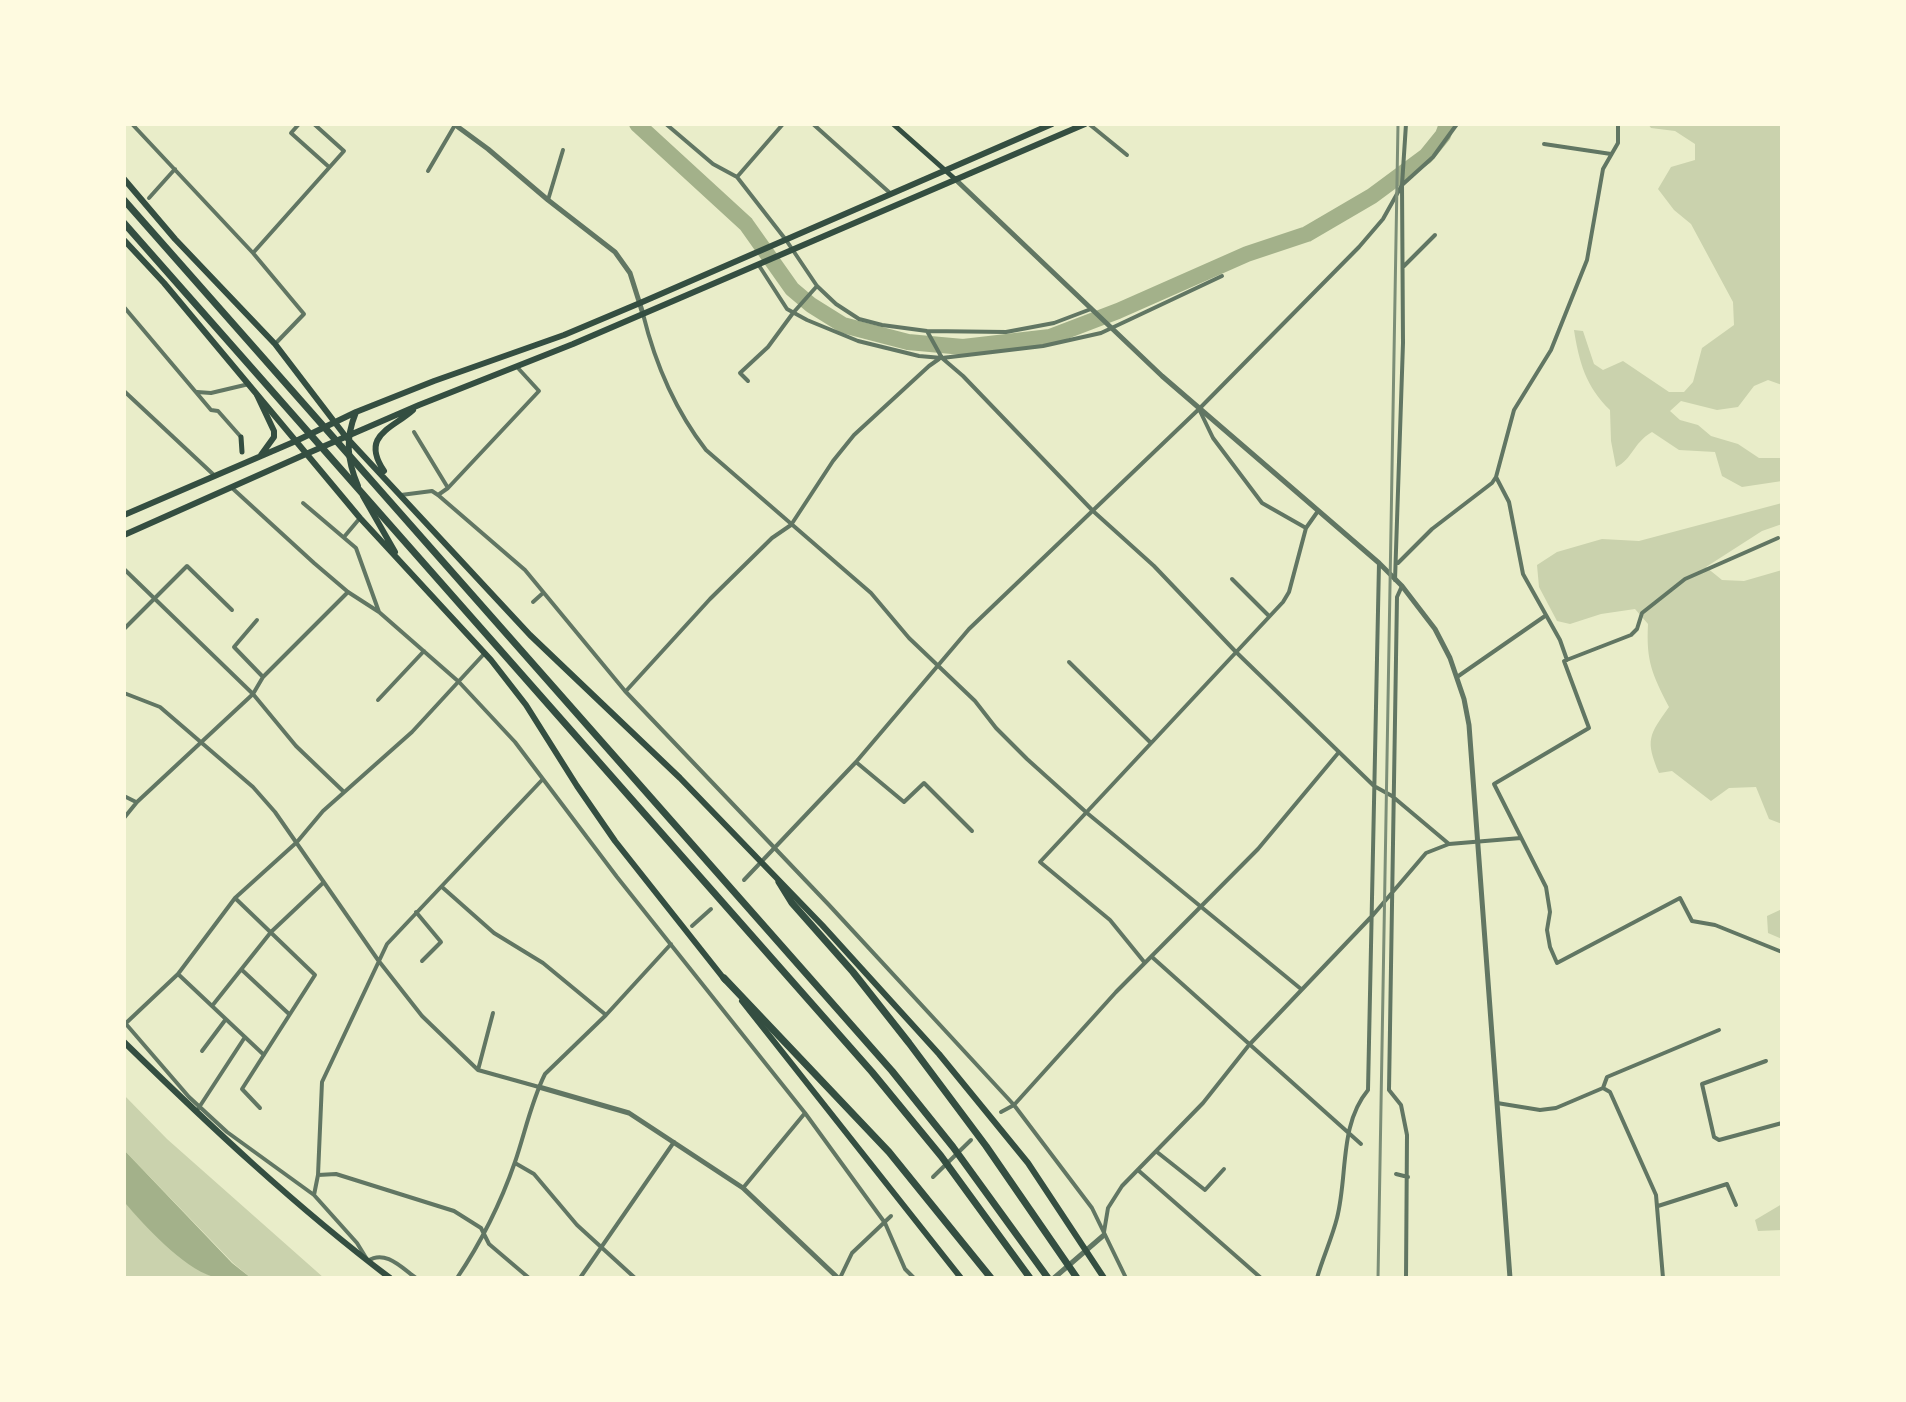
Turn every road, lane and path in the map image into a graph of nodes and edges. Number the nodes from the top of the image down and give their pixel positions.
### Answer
1 (132, 124) edge
2 (299, 124) edge
3 (314, 124) edge
4 (666, 124) edge
5 (783, 124) edge
6 (813, 124) edge
7 (893, 124) edge
8 (1052, 124) edge
9 (1087, 124) edge
10 (1406, 124) edge
11 (1457, 124) edge
12 (1618, 124) edge
13 (455, 125) edge
14 (1544, 144) dead end
15 (563, 150) dead end
16 (1611, 154) junction
17 (1127, 155) dead end
18 (329, 167) junction
19 (175, 169) junction
20 (944, 169) junction
21 (428, 171) dead end
22 (737, 177) junction
23 (124, 179) edge
24 (955, 179) junction
25 (1402, 185) junction
26 (890, 193) junction
27 (149, 198) dead end
28 (124, 200) edge
29 (548, 200) junction
30 (124, 223) edge
31 (1435, 235) dead end
32 (124, 240) edge
33 (783, 241) junction
34 (788, 251) junction
35 (253, 253) junction
36 (760, 264) junction
37 (1404, 266) junction
38 (1222, 276) dead end
39 (817, 286) junction
40 (640, 303) junction
41 (124, 307) edge
42 (1093, 310) junction
43 (793, 313) junction
44 (643, 314) junction
45 (1110, 326) junction
46 (928, 333) junction
47 (275, 344) junction
48 (942, 358) junction
49 (516, 366) junction
50 (748, 381) dead end
51 (249, 384) junction
52 (124, 391) edge
53 (197, 392) junction
54 (257, 393) junction
55 (419, 405) junction
56 (1199, 409) junction
57 (356, 412) junction
58 (334, 422) junction
59 (414, 432) dead end
60 (241, 437) joint
61 (347, 437) junction
62 (296, 441) junction
63 (242, 452) joint
64 (306, 454) junction
65 (258, 458) junction
66 (248, 462) junction
67 (215, 476) junction
68 (1496, 477) junction
69 (393, 486) junction
70 (231, 487) junction
71 (448, 488) junction
72 (400, 495) junction
73 (438, 495) junction
74 (303, 503) dead end
75 (1093, 511) junction
76 (1318, 511) junction
77 (124, 515) edge
78 (360, 518) junction
79 (791, 525) junction
80 (1306, 528) junction
81 (124, 535) edge
82 (344, 537) junction
83 (1778, 538) dead end
84 (1379, 563) junction
85 (1396, 564) junction
86 (403, 565) junction
87 (124, 569) edge
88 (1232, 579) dead end
89 (1395, 580) junction
90 (1402, 586) junction
91 (348, 592) junction
92 (543, 592) junction
93 (156, 599) junction
94 (533, 602) dead end
95 (232, 610) dead end
96 (379, 612) junction
97 (1269, 616) junction
98 (1545, 616) junction
99 (257, 620) dead end
100 (124, 629) edge
101 (424, 651) junction
102 (1235, 651) junction
103 (483, 655) dead end
104 (1567, 660) junction
105 (1069, 662) dead end
106 (936, 665) junction
107 (263, 677) junction
108 (1457, 677) junction
109 (459, 682) junction
110 (625, 691) junction
111 (124, 693) edge
112 (253, 694) junction
113 (378, 700) dead end
114 (199, 743) junction
115 (1151, 743) junction
116 (1339, 752) junction
117 (856, 762) junction
118 (542, 780) junction
119 (1374, 786) junction
120 (344, 792) junction
121 (124, 796) edge
122 (1392, 796) junction
123 (137, 802) junction
124 (1087, 813) junction
125 (124, 818) edge
126 (972, 831) dead end
127 (1522, 838) junction
128 (297, 842) junction
129 (1478, 842) junction
130 (1449, 844) junction
131 (775, 850) junction
132 (761, 863) junction
133 (744, 880) dead end
134 (324, 882) junction
135 (779, 882) junction
136 (442, 887) junction
137 (1390, 895) junction
138 (235, 898) junction
139 (1201, 908) junction
140 (711, 909) dead end
141 (416, 912) junction
142 (1373, 915) junction
143 (692, 926) dead end
144 (271, 932) junction
145 (671, 944) junction
146 (1782, 952) edge
147 (1152, 957) junction
148 (378, 960) junction
149 (422, 961) dead end
150 (1145, 963) junction
151 (242, 970) junction
152 (178, 974) junction
153 (724, 978) junction
154 (1301, 989) junction
155 (212, 1006) junction
156 (493, 1013) dead end
157 (289, 1014) junction
158 (606, 1015) junction
159 (226, 1019) junction
160 (125, 1023) edge
161 (1719, 1030) dead end
162 (245, 1037) junction
163 (124, 1042) edge
164 (1249, 1045) junction
165 (202, 1051) dead end
166 (264, 1055) junction
167 (1766, 1061) dead end
168 (478, 1070) junction
169 (539, 1087) junction
170 (1603, 1088) junction
171 (1497, 1103) junction
172 (1014, 1105) junction
173 (260, 1108) dead end
174 (198, 1109) junction
175 (1001, 1112) dead end
176 (805, 1113) junction
177 (1782, 1123) edge
178 (1348, 1134) junction
179 (971, 1140) dead end
180 (674, 1142) junction
181 (1361, 1144) dead end
182 (1157, 1152) junction
183 (515, 1163) junction
184 (1224, 1169) dead end
185 (1139, 1171) junction
186 (1396, 1174) dead end
187 (318, 1175) junction
188 (933, 1177) dead end
189 (1408, 1177) junction
190 (743, 1188) junction
191 (314, 1195) junction
192 (1736, 1205) dead end
193 (1658, 1206) junction
194 (891, 1216) dead end
195 (885, 1223) junction
196 (1104, 1235) junction
197 (484, 1237) junction
198 (602, 1249) junction
199 (368, 1261) junction
200 (1075, 1275) edge
201 (390, 1278) edge
202 (416, 1278) edge
203 (457, 1278) edge
204 (529, 1278) edge
205 (580, 1278) edge
206 (635, 1278) edge
207 (839, 1278) edge
208 (914, 1278) edge
209 (961, 1278) edge
210 (991, 1278) edge
211 (1030, 1278) edge
212 (1051, 1278) edge
213 (1104, 1278) edge
214 (1126, 1278) edge
215 (1261, 1278) edge
216 (1317, 1278) edge
217 (1406, 1278) edge
218 (1510, 1278) edge
219 (1663, 1278) edge

1 - 19 street
2 - 18 street
3 - 18 street
4 - 22 street
5 - 22 street
6 - 26 street
7 - 20 main road
8 - 20 main road
9 - 17 street
9 - 24 main road
10 - 25 street
11 - 25 street
12 - 16 street
13 - 21 street
13 - 29 street
14 - 16 street
15 - 29 street
16 - 68 street
18 - 35 street
19 - 27 street
19 - 35 street
20 - 24 main road
20 - 26 main road
22 - 33 street
23 - 47 main road
24 - 34 main road
24 - 42 street
25 - 37 street
25 - 56 street
26 - 33 main road
28 - 212 highway
29 - 40 street
30 - 211 highway
31 - 37 street
32 - 51 main road
33 - 34 street
33 - 40 main road
34 - 36 main road
34 - 39 street
35 - 47 street
36 - 43 street
36 - 44 main road
37 - 85 street
38 - 45 street
39 - 43 street
39 - 46 street
40 - 44 street
40 - 57 main road
41 - 53 street
42 - 45 street
42 - 46 street
43 - 48 street
43 - 50 street
44 - 49 main road
44 - 79 street
45 - 48 street
45 - 56 street
46 - 48 street
47 - 58 main road
48 - 75 street
48 - 79 street
49 - 55 main road
49 - 71 street
51 - 53 street
51 - 54 main road
52 - 67 street
53 - 60 street
54 - 62 main road
54 - 65 main road
55 - 61 main road
55 - 69 main road
56 - 75 street
56 - 76 street
56 - 80 street
57 - 58 main road
57 - 61 main road
58 - 61 main road
58 - 62 main road
59 - 71 street
60 - 63 main road
61 - 64 main road
61 - 69 main road
61 - 86 main road
62 - 64 main road
62 - 65 main road
63 - 66 street
64 - 70 main road
64 - 78 main road
65 - 66 main road
66 - 67 main road
67 - 77 main road
68 - 85 street
68 - 98 street
69 - 72 main road
70 - 81 main road
70 - 91 street
71 - 73 street
72 - 73 street
72 - 132 main road
73 - 92 street
74 - 82 street
75 - 102 street
75 - 106 street
76 - 80 street
76 - 84 street
78 - 82 street
78 - 86 main road
79 - 106 street
79 - 110 street
80 - 97 street
82 - 96 street
83 - 104 street
84 - 89 street
84 - 119 street
85 - 89 street
86 - 153 main road
87 - 93 street
88 - 97 street
89 - 90 street
90 - 108 street
90 - 122 street
91 - 96 street
91 - 107 street
92 - 94 street
92 - 110 street
93 - 95 street
93 - 100 street
93 - 112 street
96 - 101 street
97 - 102 street
98 - 104 street
98 - 108 street
99 - 107 street
101 - 109 street
101 - 113 street
102 - 115 street
102 - 116 street
103 - 109 street
104 - 127 street
105 - 115 street
106 - 117 street
106 - 124 street
107 - 112 street
108 - 129 street
109 - 118 street
109 - 120 street
110 - 131 street
111 - 114 street
112 - 114 street
112 - 120 street
114 - 123 street
114 - 128 street
115 - 124 street
116 - 119 street
116 - 139 street
117 - 126 street
117 - 131 street
118 - 136 street
118 - 145 street
119 - 122 street
119 - 142 street
120 - 128 street
121 - 123 street
122 - 130 street
122 - 137 street
123 - 125 street
124 - 139 street
124 - 150 street
127 - 129 street
127 - 146 street
128 - 134 street
128 - 138 street
129 - 130 street
129 - 171 street
130 - 137 street
131 - 132 street
131 - 172 street
132 - 133 street
132 - 135 main road
134 - 144 street
134 - 148 street
135 - 200 highway
135 - 213 main road
136 - 141 street
136 - 158 street
137 - 142 street
137 - 189 street
138 - 144 street
138 - 152 street
139 - 147 street
139 - 154 street
140 - 143 street
141 - 148 street
141 - 149 street
142 - 154 street
142 - 178 street
144 - 151 street
144 - 157 street
145 - 158 street
145 - 176 street
147 - 150 street
147 - 164 street
148 - 168 street
148 - 187 street
150 - 172 street
151 - 155 street
151 - 157 street
152 - 155 street
152 - 160 street
153 - 209 main road
153 - 210 highway
154 - 164 street
155 - 159 street
156 - 168 street
157 - 166 street
158 - 169 street
159 - 162 street
159 - 165 street
160 - 174 street
161 - 170 street
162 - 166 street
162 - 174 street
163 - 174 main road
164 - 178 street
164 - 182 street
166 - 173 street
167 - 177 street
168 - 169 street
169 - 180 street
169 - 183 street
170 - 171 street
170 - 193 street
171 - 218 street
172 - 175 street
172 - 196 street
174 - 191 street
174 - 199 main road
176 - 190 street
176 - 195 street
178 - 181 street
178 - 216 street
179 - 188 street
180 - 190 street
180 - 198 street
182 - 184 street
182 - 185 street
183 - 197 street
183 - 198 street
185 - 196 street
185 - 215 street
186 - 189 street
187 - 191 street
187 - 197 street
189 - 217 street
190 - 207 street
191 - 199 street
192 - 193 street
193 - 219 street
194 - 195 street
195 - 207 street
195 - 208 street
196 - 212 street
196 - 214 street
197 - 203 street
197 - 204 street
198 - 205 street
198 - 206 street
199 - 201 main road
199 - 202 street

